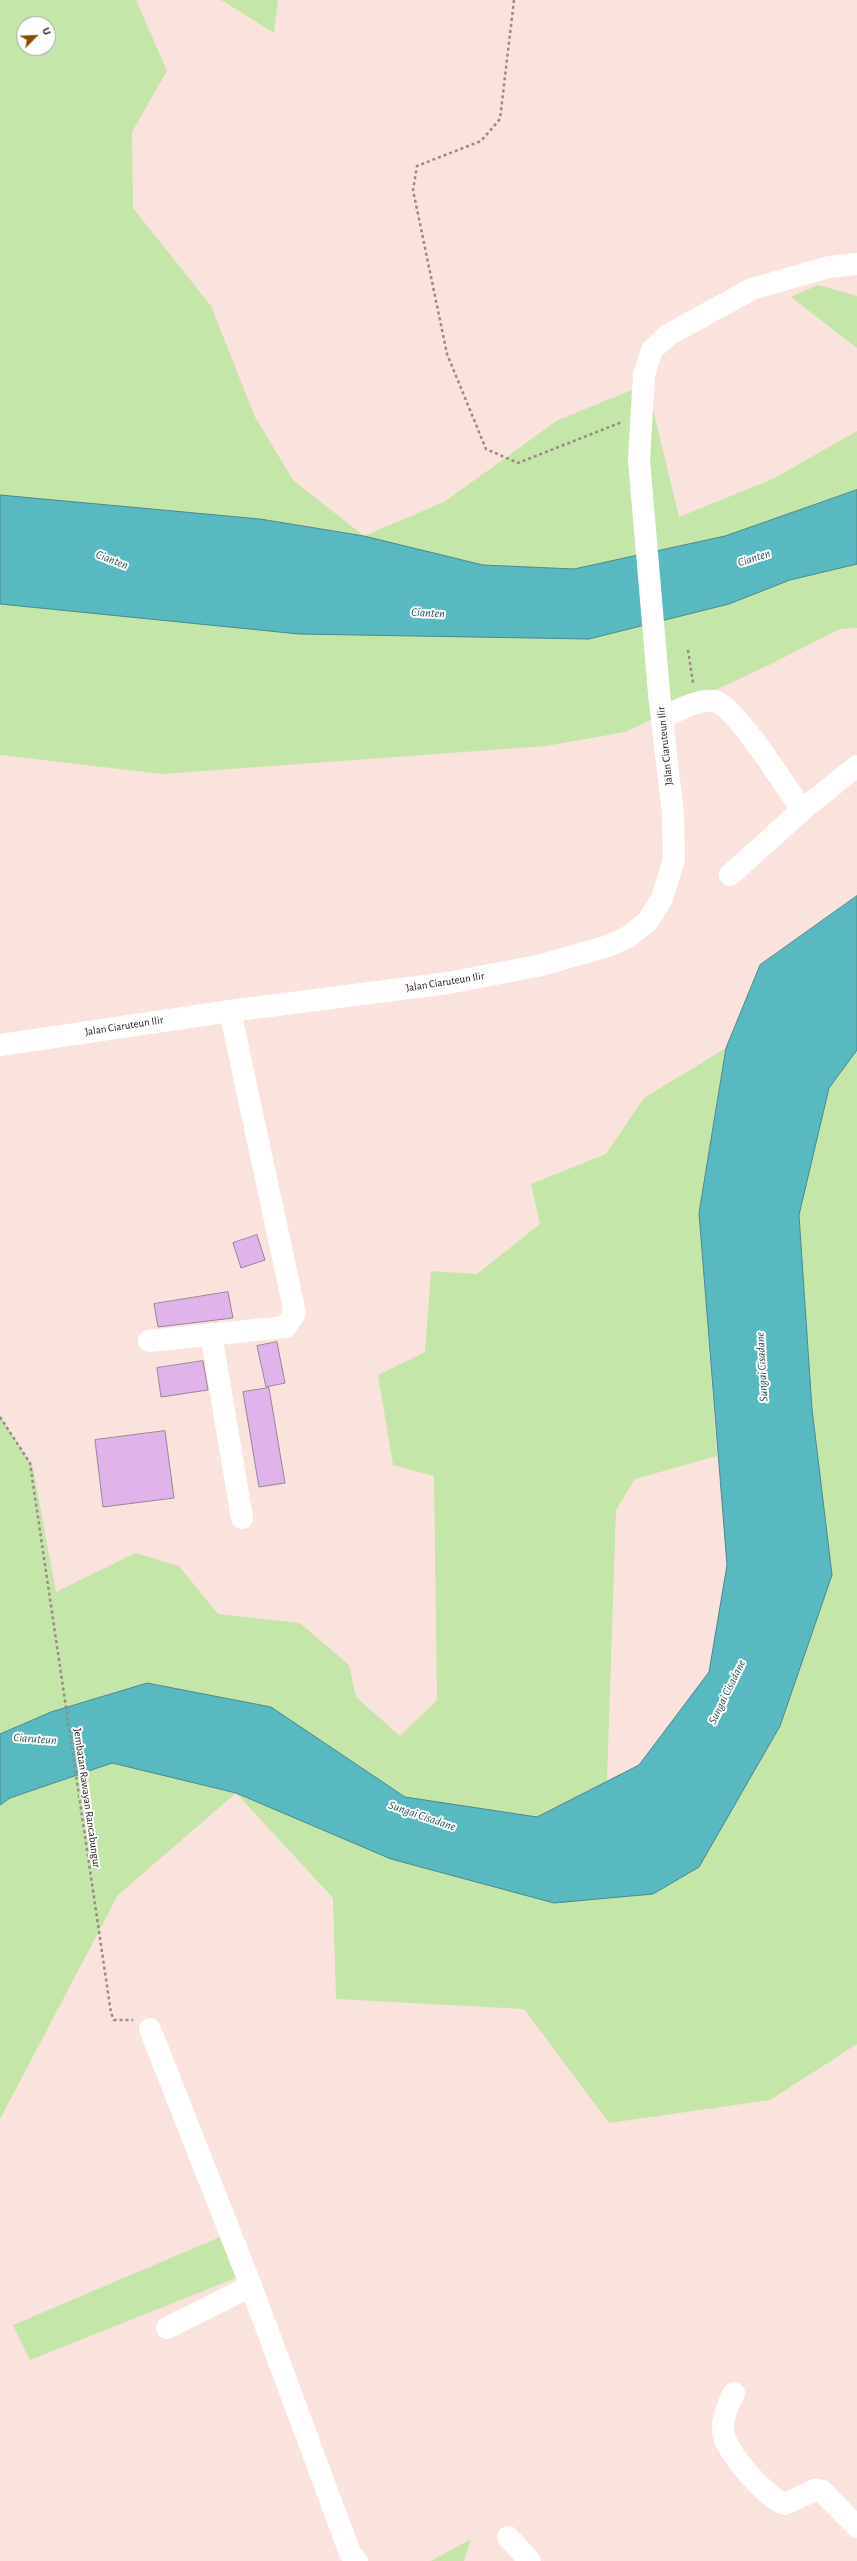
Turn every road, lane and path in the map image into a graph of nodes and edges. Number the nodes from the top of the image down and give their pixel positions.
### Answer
1 (514, 0) edge
2 (857, 264) edge
3 (641, 414) junction
4 (688, 650) dead end
5 (696, 704) junction
6 (662, 718) junction
7 (857, 766) edge
8 (802, 810) junction
9 (730, 875) dead end
10 (230, 1011) junction
11 (0, 1045) edge
12 (211, 1334) junction
13 (149, 1341) dead end
14 (0, 1417) edge
15 (242, 1518) dead end
16 (150, 2029) joint
17 (251, 2286) junction
18 (167, 2328) dead end
19 (734, 2393) dead end
20 (857, 2527) edge
21 (508, 2537) dead end
22 (358, 2561) edge
23 (530, 2561) edge

1 - 3 path
2 - 3 street, Jalan Ciaruteun Ilir
3 - 6 street, Jalan Ciaruteun Ilir
4 - 5 path
5 - 6 street
5 - 8 street
6 - 10 street, Jalan Ciaruteun Ilir
7 - 8 street
8 - 9 street
10 - 11 street, Jalan Ciaruteun Ilir
10 - 12 street
12 - 13 street
12 - 15 street
14 - 16 path, Jembatan Rawayan Rancabungur
16 - 17 street
17 - 18 street
17 - 22 street
19 - 20 street
21 - 23 street

